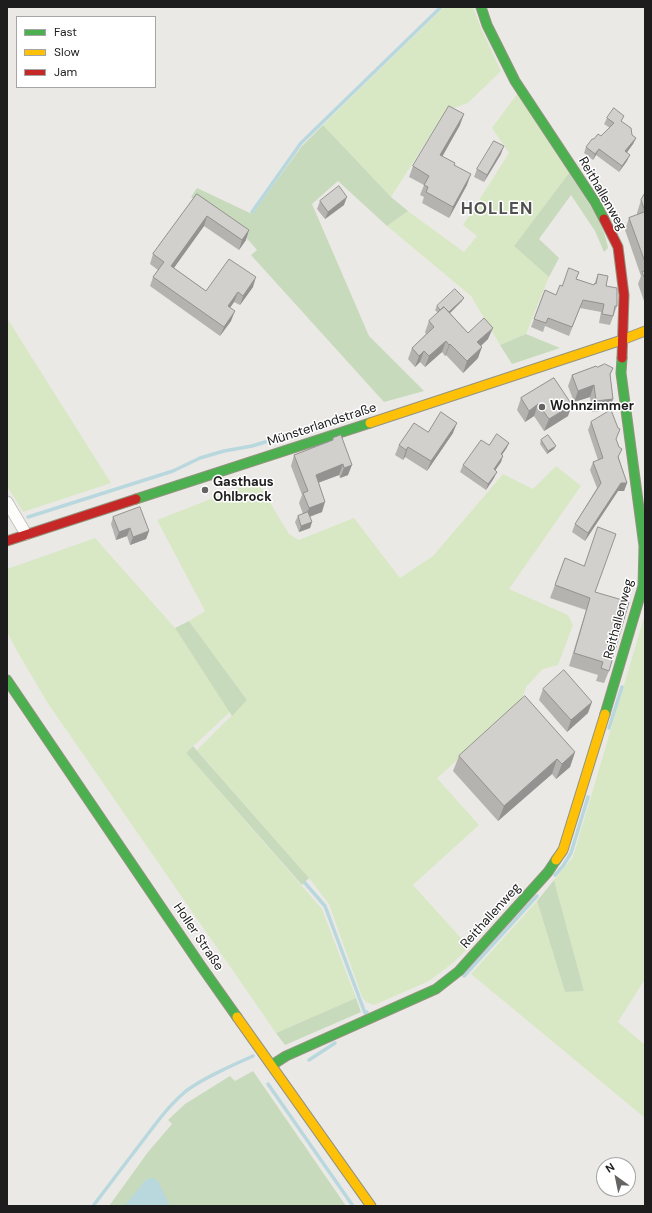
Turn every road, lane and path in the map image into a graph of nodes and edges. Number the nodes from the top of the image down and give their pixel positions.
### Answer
1 (481, 7) edge
2 (645, 331) edge
3 (622, 340) junction
4 (7, 502) edge
5 (26, 534) junction
6 (7, 541) edge
7 (644, 546) edge
8 (7, 680) edge
9 (272, 1065) junction
10 (371, 1206) edge

1 - 3 street, Reithallenweg
2 - 3 street, Münsterlandstraße
3 - 5 street, Münsterlandstraße
3 - 7 street, Reithallenweg
4 - 5 street
5 - 6 street, Münsterlandstraße
7 - 9 street, Reithallenweg
8 - 9 street, Holler Straße
9 - 10 street, Holler Straße

